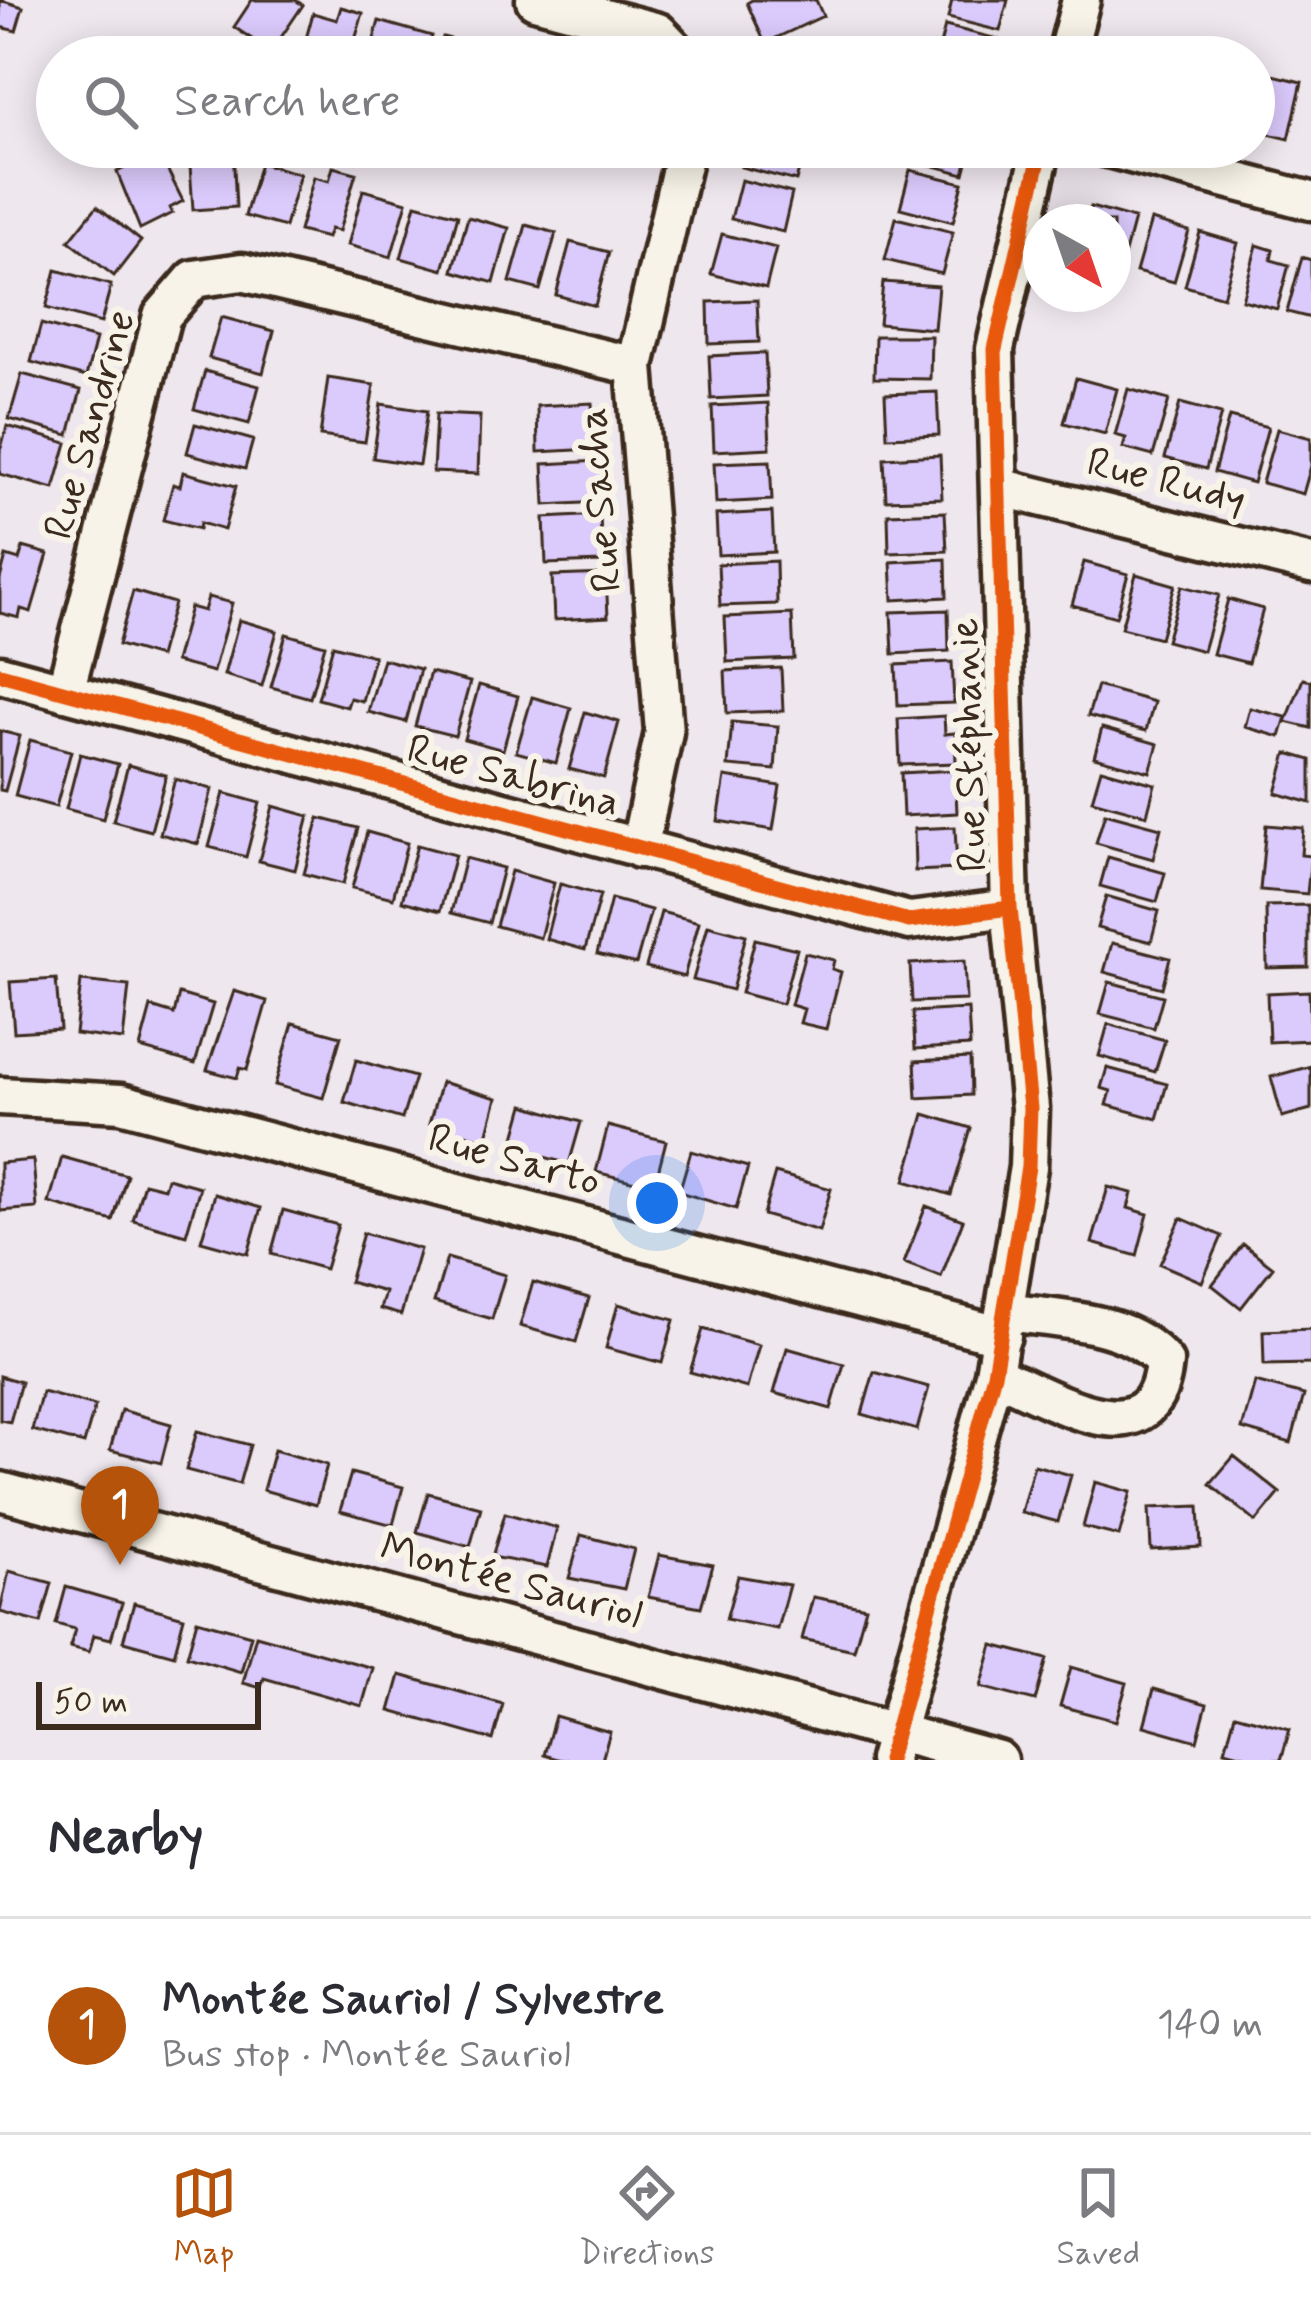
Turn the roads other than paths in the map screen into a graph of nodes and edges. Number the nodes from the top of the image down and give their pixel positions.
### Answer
1 (535, 0) edge
2 (1081, 0) edge
3 (662, 36) edge
4 (1072, 36) edge
5 (681, 168) edge
6 (1037, 168) edge
7 (1184, 168) edge
8 (1311, 201) edge
9 (635, 365) junction
10 (999, 487) junction
11 (1311, 564) edge
12 (0, 674) edge
13 (65, 692) junction
14 (639, 849) junction
15 (1010, 908) junction
16 (0, 1096) edge
17 (1005, 1324) junction
18 (994, 1374) junction
19 (0, 1491) edge
20 (892, 1746) edge
21 (998, 1760) edge

1 - 3 street
2 - 4 street
5 - 9 street, Rue Sacha
6 - 10 street, Rue Stéphanie
7 - 8 street
9 - 13 street, Rue Sandrine
9 - 14 street, Rue Sacha
10 - 11 street, Rue Rudy
10 - 15 street, Rue Stéphanie
12 - 13 street, Rue Sabrina
13 - 14 street, Rue Sabrina
14 - 15 street, Rue Sabrina
15 - 17 street, Rue Stéphanie
16 - 17 street, Rue Sarto
17 - 18 street, Rue Stéphanie
17 - 18 street
18 - 20 street, Rue Stéphanie
19 - 20 street, Montée Sauriol
20 - 21 street, Montée Sauriol

